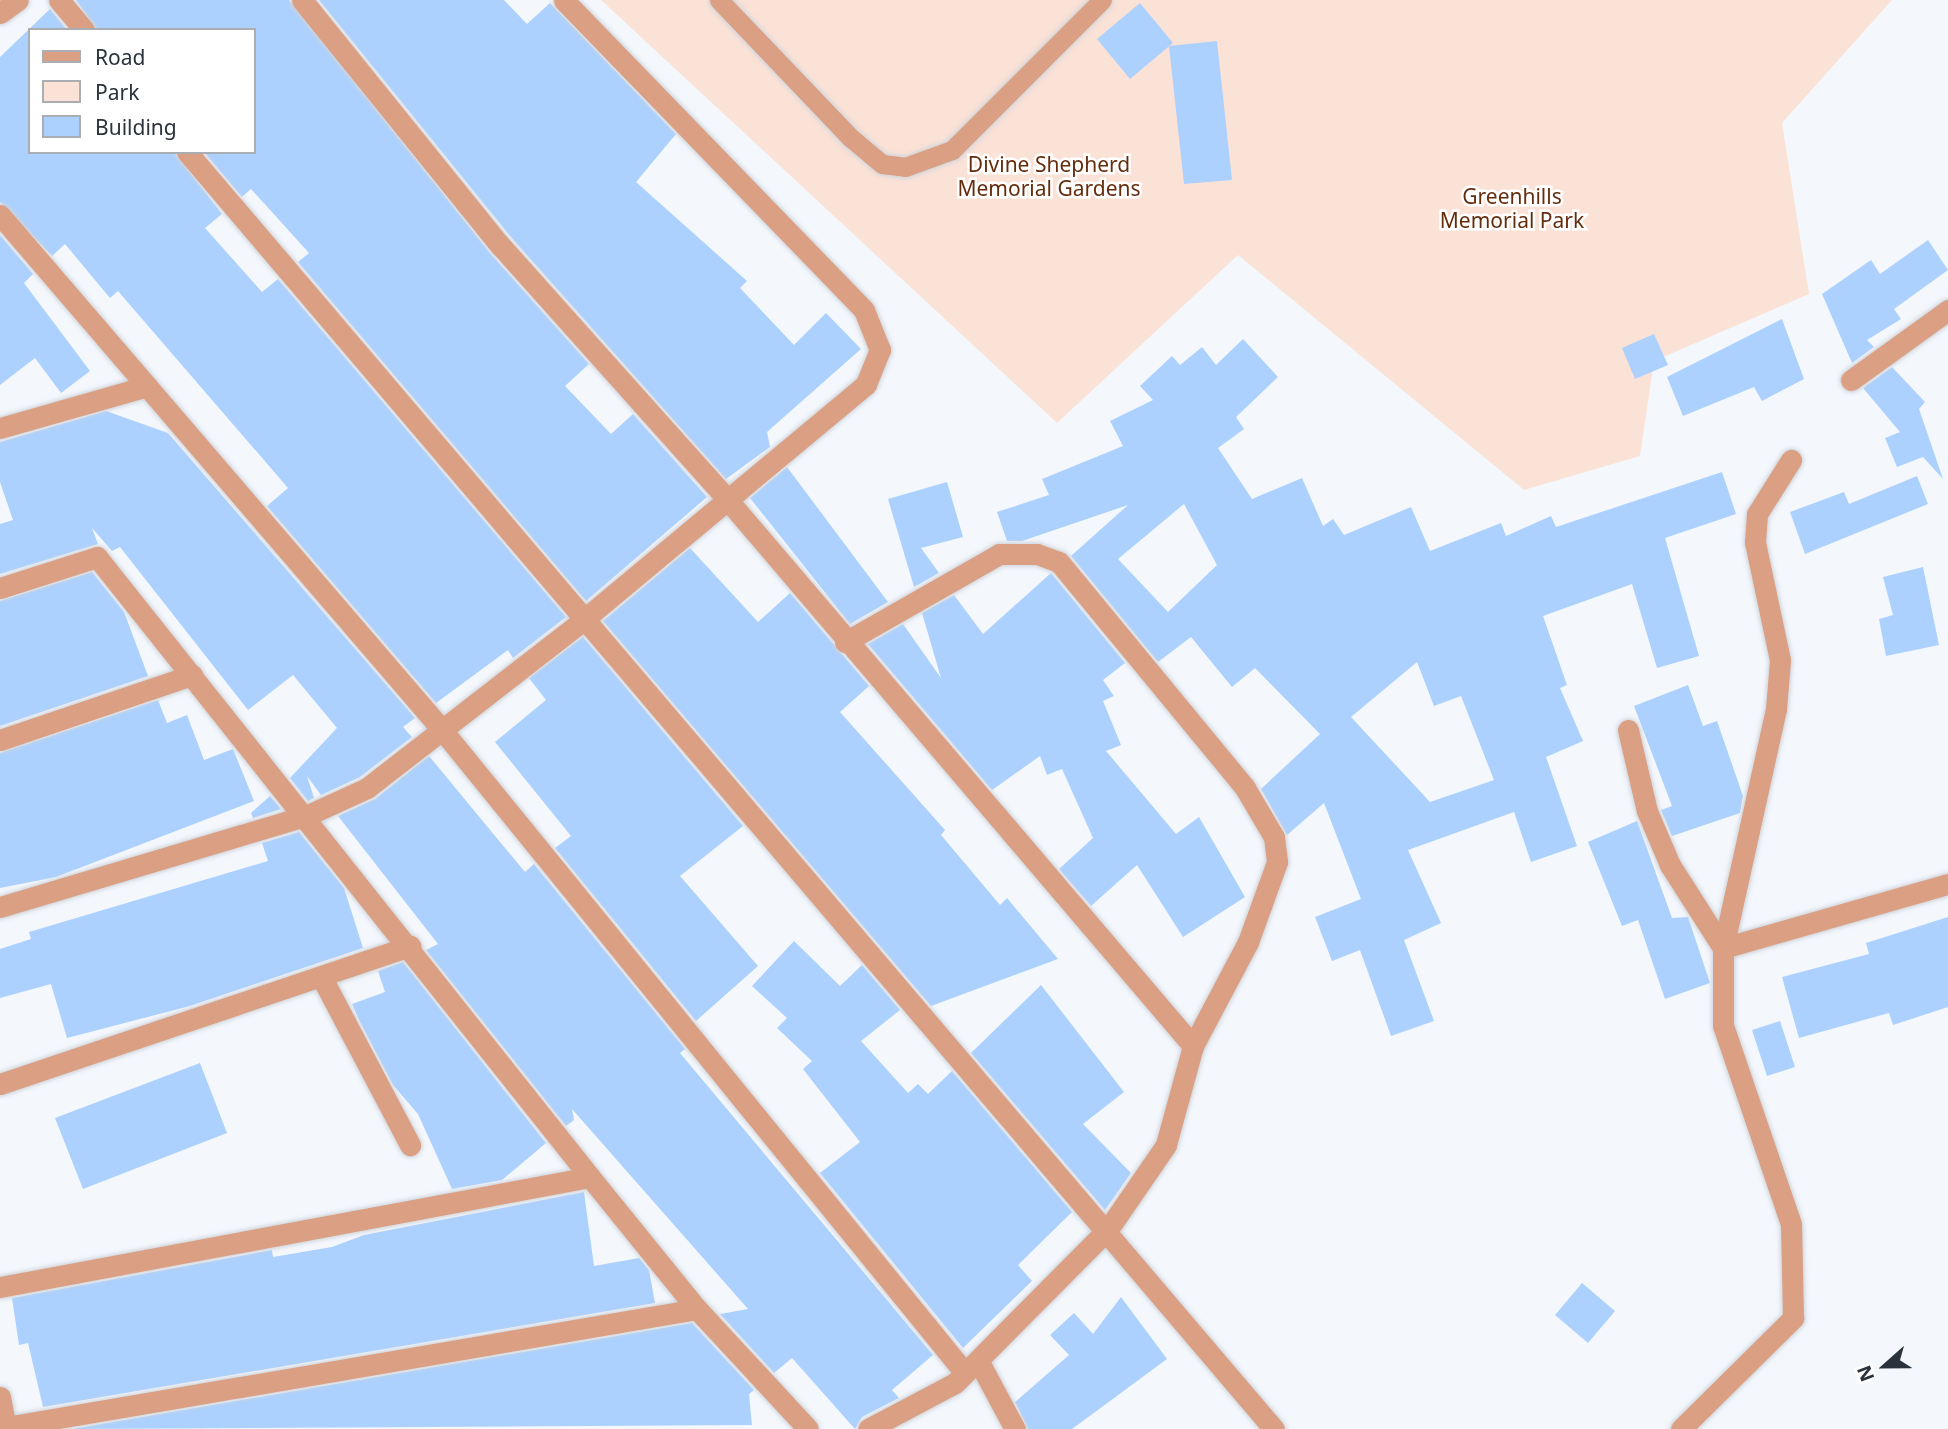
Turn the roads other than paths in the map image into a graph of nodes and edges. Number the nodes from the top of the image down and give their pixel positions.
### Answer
1 (19, 0) edge
2 (59, 0) edge
3 (564, 0) edge
4 (719, 0) edge
5 (1102, 0) edge
6 (314, 4) edge
7 (0, 13) edge
8 (82, 28) edge
9 (189, 154) edge
10 (0, 215) edge
11 (1948, 310) edge
12 (1851, 380) dead end
13 (148, 386) junction
14 (0, 428) edge
15 (1791, 460) dead end
16 (727, 499) junction
17 (0, 588) edge
18 (582, 621) junction
19 (845, 642) junction
20 (192, 675) junction
21 (1628, 730) dead end
22 (443, 731) junction
23 (0, 740) edge
24 (308, 815) junction
25 (1948, 884) edge
26 (0, 907) edge
27 (410, 946) junction
28 (1723, 948) junction
29 (322, 978) junction
30 (1193, 1046) junction
31 (0, 1084) edge
32 (410, 1145) dead end
33 (590, 1177) junction
34 (1109, 1228) junction
35 (0, 1287) edge
36 (697, 1309) junction
37 (972, 1367) junction
38 (0, 1398) edge
39 (6, 1428) edge
40 (808, 1429) edge
41 (868, 1429) edge
42 (1015, 1429) edge
43 (1274, 1429) edge
44 (1681, 1429) edge

1 - 7 street
2 - 8 street
3 - 16 street
4 - 5 lane
6 - 16 street
9 - 18 street
10 - 13 street
11 - 12 street
13 - 14 street
13 - 22 street
15 - 28 street
16 - 18 street
16 - 19 street
17 - 20 street
18 - 22 street
18 - 34 street
19 - 30 street
19 - 30 street
20 - 23 street
20 - 24 street
21 - 28 street
22 - 24 street
22 - 37 street
24 - 26 street
24 - 27 street
25 - 28 street
27 - 29 street
27 - 33 street
28 - 44 street
29 - 31 street
29 - 32 street
30 - 34 street
33 - 35 street
33 - 36 street
34 - 37 street
34 - 43 street
36 - 39 street
36 - 40 street
37 - 41 street
37 - 42 street
38 - 39 street

